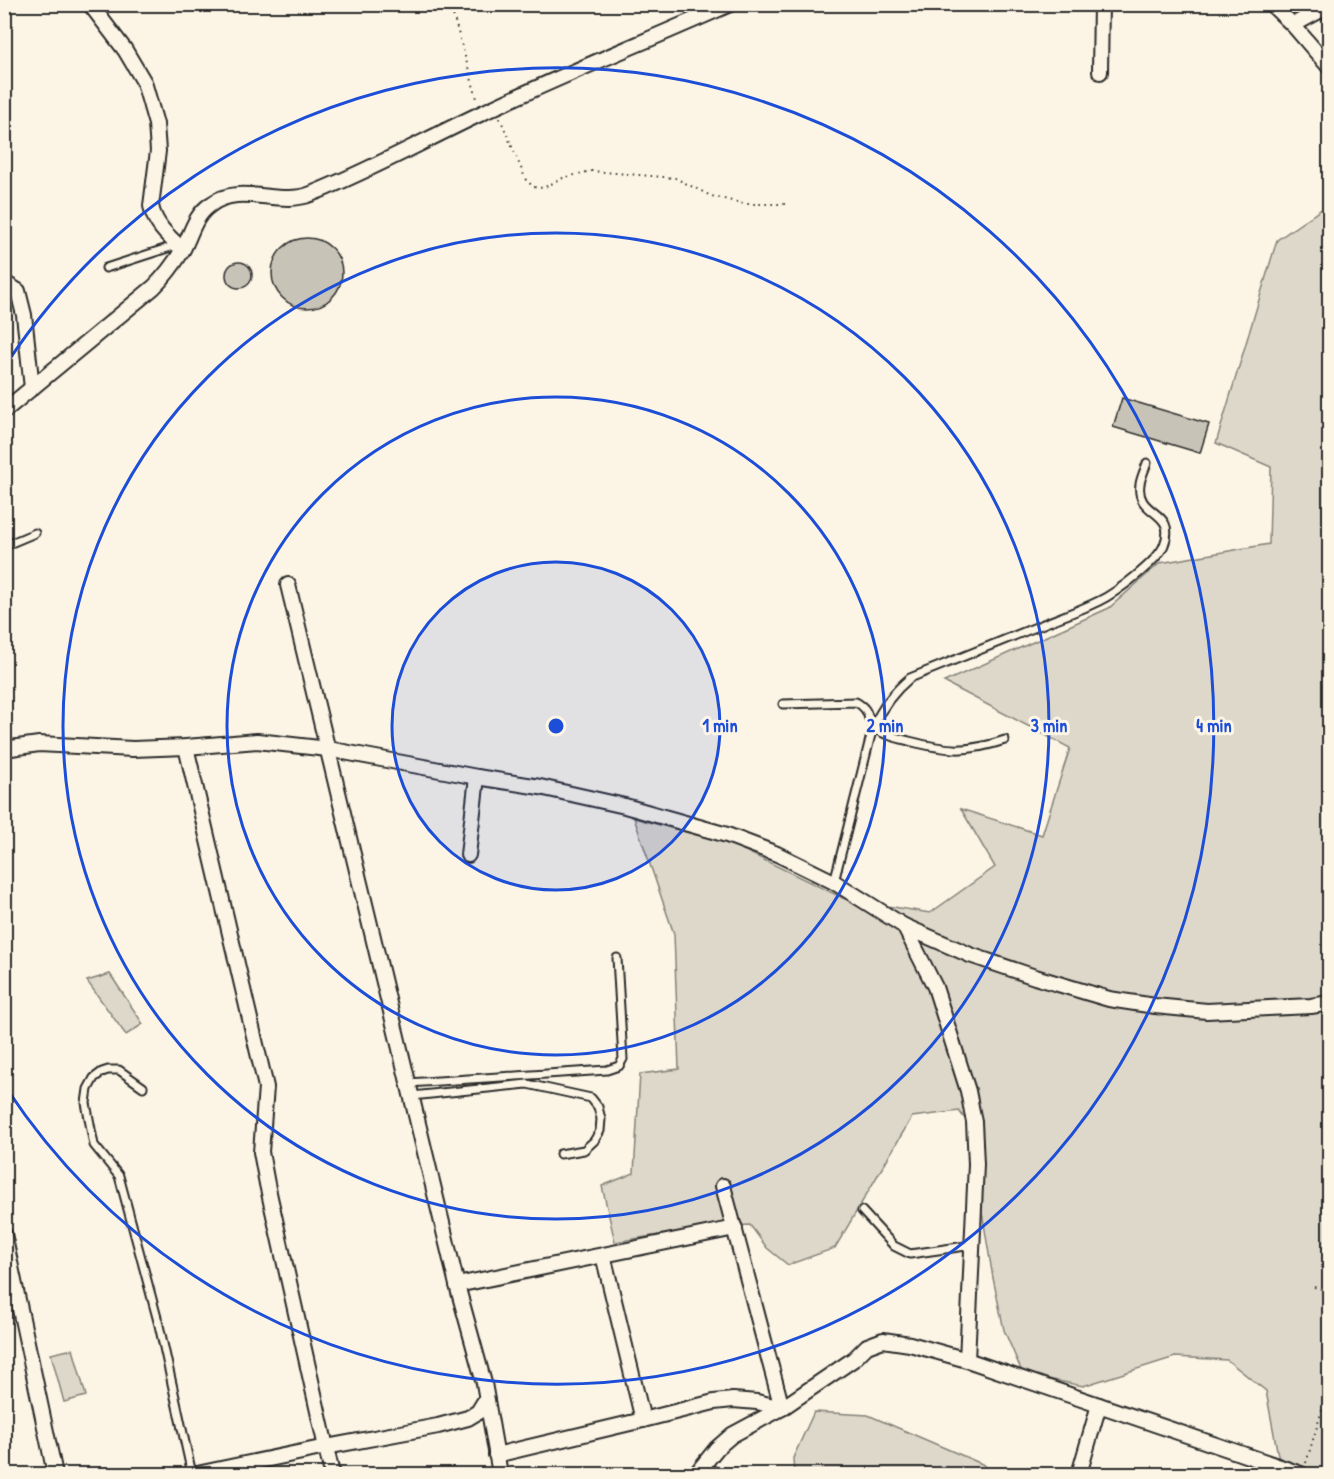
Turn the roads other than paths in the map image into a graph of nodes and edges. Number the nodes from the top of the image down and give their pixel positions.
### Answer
1 (90, 4) edge
2 (730, 4) edge
3 (1101, 4) edge
4 (1271, 4) edge
5 (1329, 5) edge
6 (1293, 25) junction
7 (1329, 68) edge
8 (1100, 72) dead end
9 (180, 247) junction
10 (106, 268) dead end
11 (4, 285) edge
12 (32, 388) junction
13 (4, 411) edge
14 (1147, 463) dead end
15 (35, 533) dead end
16 (4, 546) edge
17 (288, 585) dead end
18 (783, 704) dead end
19 (873, 726) junction
20 (1005, 740) dead end
21 (186, 747) junction
22 (4, 749) edge
23 (328, 749) junction
24 (477, 777) junction
25 (468, 855) dead end
26 (834, 882) junction
27 (904, 926) junction
28 (617, 958) dead end
29 (1329, 1003) edge
30 (143, 1088) dead end
31 (410, 1090) junction
32 (560, 1154) dead end
33 (723, 1186) dead end
34 (862, 1210) dead end
35 (735, 1228) junction
36 (4, 1234) edge
37 (973, 1245) junction
38 (603, 1255) junction
39 (457, 1285) junction
40 (967, 1360) junction
41 (486, 1399) junction
42 (1099, 1405) junction
43 (782, 1408) junction
44 (643, 1420) junction
45 (326, 1447) junction
46 (496, 1455) junction
47 (1303, 1470) edge
48 (699, 1471) edge
49 (55, 1474) edge
50 (192, 1474) edge
51 (197, 1474) edge
52 (332, 1474) edge
53 (500, 1474) edge
54 (724, 1474) edge
55 (1079, 1474) edge

1 - 9 street
2 - 9 street
3 - 8 street
4 - 6 street
5 - 6 street
6 - 7 street
9 - 10 lane
9 - 12 street
11 - 12 street
12 - 13 street
14 - 19 lane
15 - 16 lane
17 - 23 street
18 - 19 lane
19 - 20 lane
19 - 26 lane
21 - 22 street
21 - 23 street
21 - 45 street
23 - 24 street
23 - 31 street
24 - 25 street
24 - 26 street
26 - 27 street
27 - 29 street
27 - 37 street
28 - 31 lane
30 - 50 lane
31 - 32 lane
31 - 39 street
33 - 35 street
34 - 37 lane
35 - 38 street
35 - 43 street
36 - 49 street
37 - 40 street
38 - 39 street
38 - 44 street
39 - 41 street
40 - 42 street
40 - 43 street
41 - 45 street
41 - 46 street
42 - 47 street
42 - 55 street
43 - 44 street
43 - 48 street
44 - 46 street
45 - 51 street
45 - 52 street
46 - 53 street
48 - 54 lane

